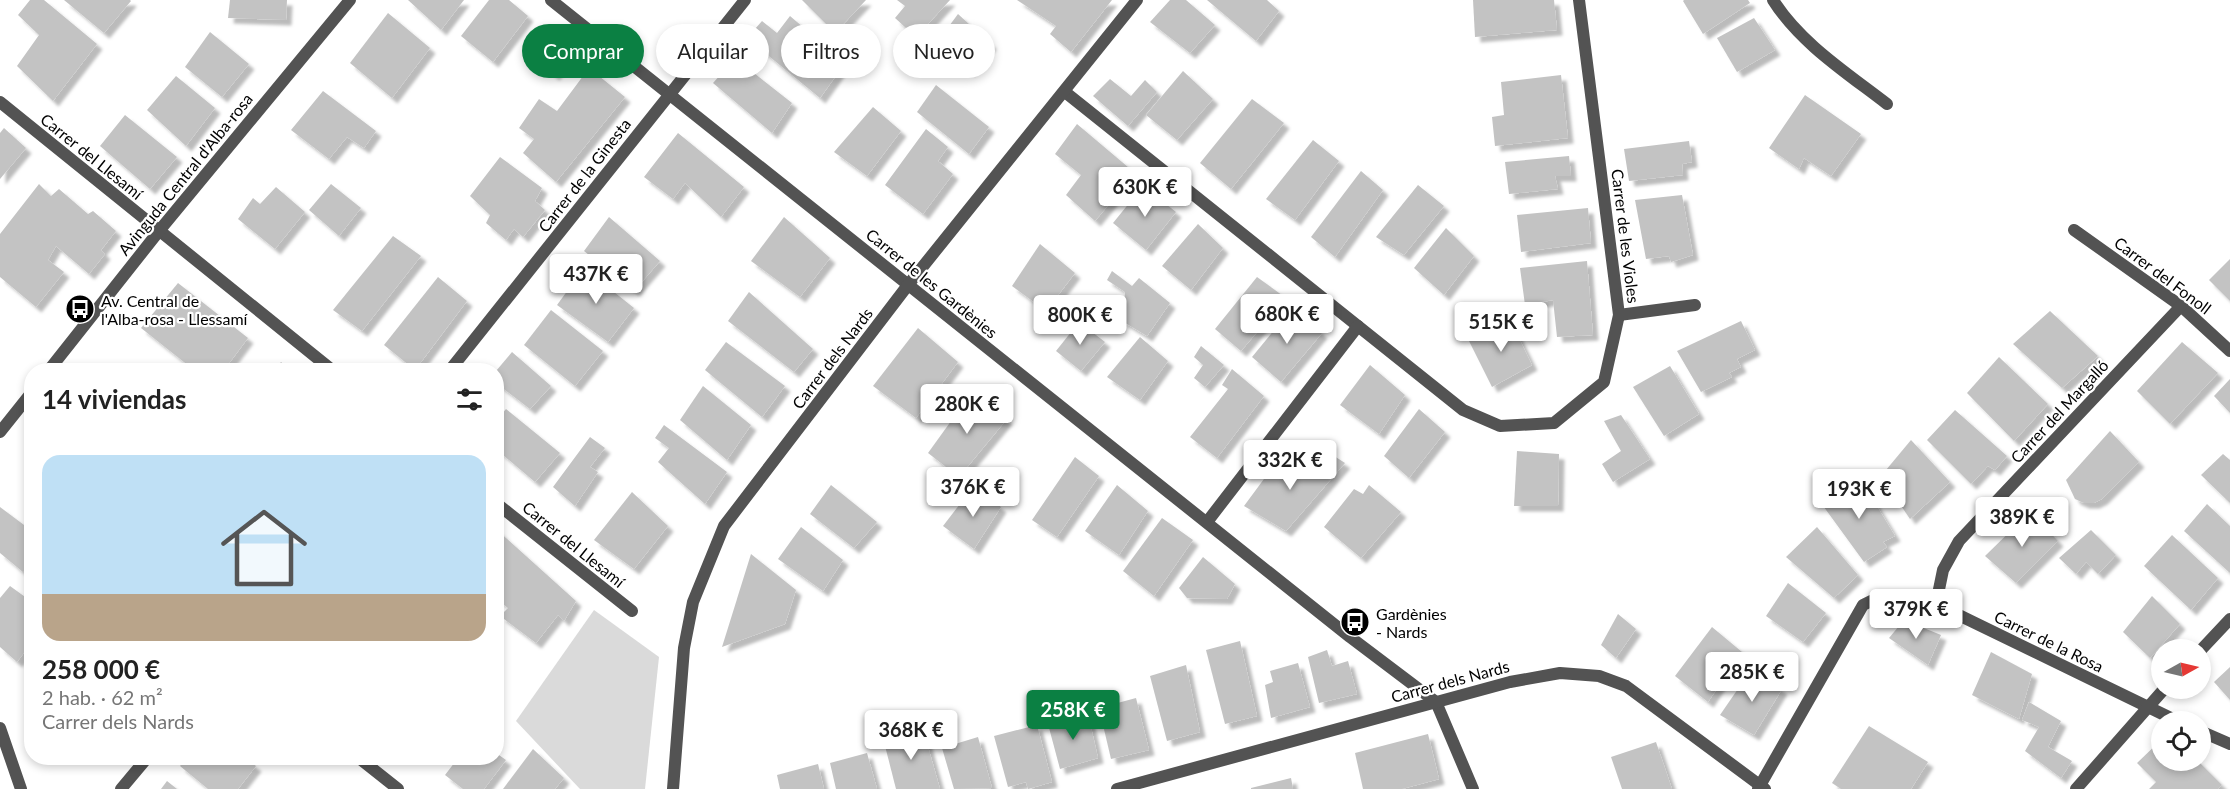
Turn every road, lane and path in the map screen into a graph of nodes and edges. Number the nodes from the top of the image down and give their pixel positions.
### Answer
1 (350, 0) edge
2 (551, 0) edge
3 (745, 0) edge
4 (1137, 0) edge
5 (1579, 0) edge
6 (1773, 0) edge
7 (1065, 92) junction
8 (670, 93) junction
9 (0, 102) edge
10 (1887, 104) dead end
11 (2074, 230) dead end
12 (159, 231) junction
13 (908, 285) junction
14 (1695, 305) dead end
15 (2181, 306) junction
16 (1619, 315) junction
17 (1358, 326) junction
18 (2230, 351) edge
19 (55, 363) edge
20 (323, 363) edge
21 (456, 363) edge
22 (24, 402) edge
23 (0, 432) edge
24 (504, 509) edge
25 (1207, 522) junction
26 (1936, 604) junction
27 (632, 611) dead end
28 (2230, 619) edge
29 (2211, 639) edge
30 (2155, 699) edge
31 (1436, 702) junction
32 (2148, 707) junction
33 (2157, 711) edge
34 (0, 728) edge
35 (2211, 736) edge
36 (2230, 744) edge
37 (141, 765) edge
38 (368, 765) edge
39 (1761, 788) edge
40 (21, 789) edge
41 (122, 789) edge
42 (398, 789) edge
43 (673, 789) edge
44 (1117, 789) edge
45 (1473, 789) edge
46 (2076, 789) edge

1 - 12 street, Avinguda Central d'Alba-rosa
2 - 8 street, Carrer de les Gardènies
3 - 8 street, Carrer de la Ginesta
4 - 7 street, Carrer dels Nards
5 - 16 street, Carrer de les Violes
6 - 10 street
7 - 13 street, Carrer dels Nards
7 - 17 street, Carrer de les Violes
8 - 13 street, Carrer de les Gardènies
8 - 21 street, Carrer de la Ginesta
9 - 12 street, Carrer del Llesamí
11 - 15 street, Carrer del Fonoll
12 - 19 street, Avinguda Central d'Alba-rosa
12 - 20 street, Carrer del Llesamí
13 - 25 street, Carrer de les Gardènies
13 - 43 street, Carrer dels Nards
14 - 16 street
15 - 18 street, Carrer del Fonoll
15 - 26 street, Carrer del Margalló
16 - 17 street, Carrer de les Violes
17 - 25 street
22 - 23 street
24 - 27 street, Carrer del Llesamí
25 - 31 street, Carrer de les Gardènies
26 - 32 street, Carrer de la Rosa
26 - 39 street, Carrer de la Rosa
28 - 29 street
30 - 32 street
31 - 39 street, Carrer dels Nards
31 - 44 street, Carrer dels Nards
31 - 45 street
32 - 33 street
32 - 46 street
34 - 40 street
35 - 36 street
37 - 41 street
38 - 42 street

